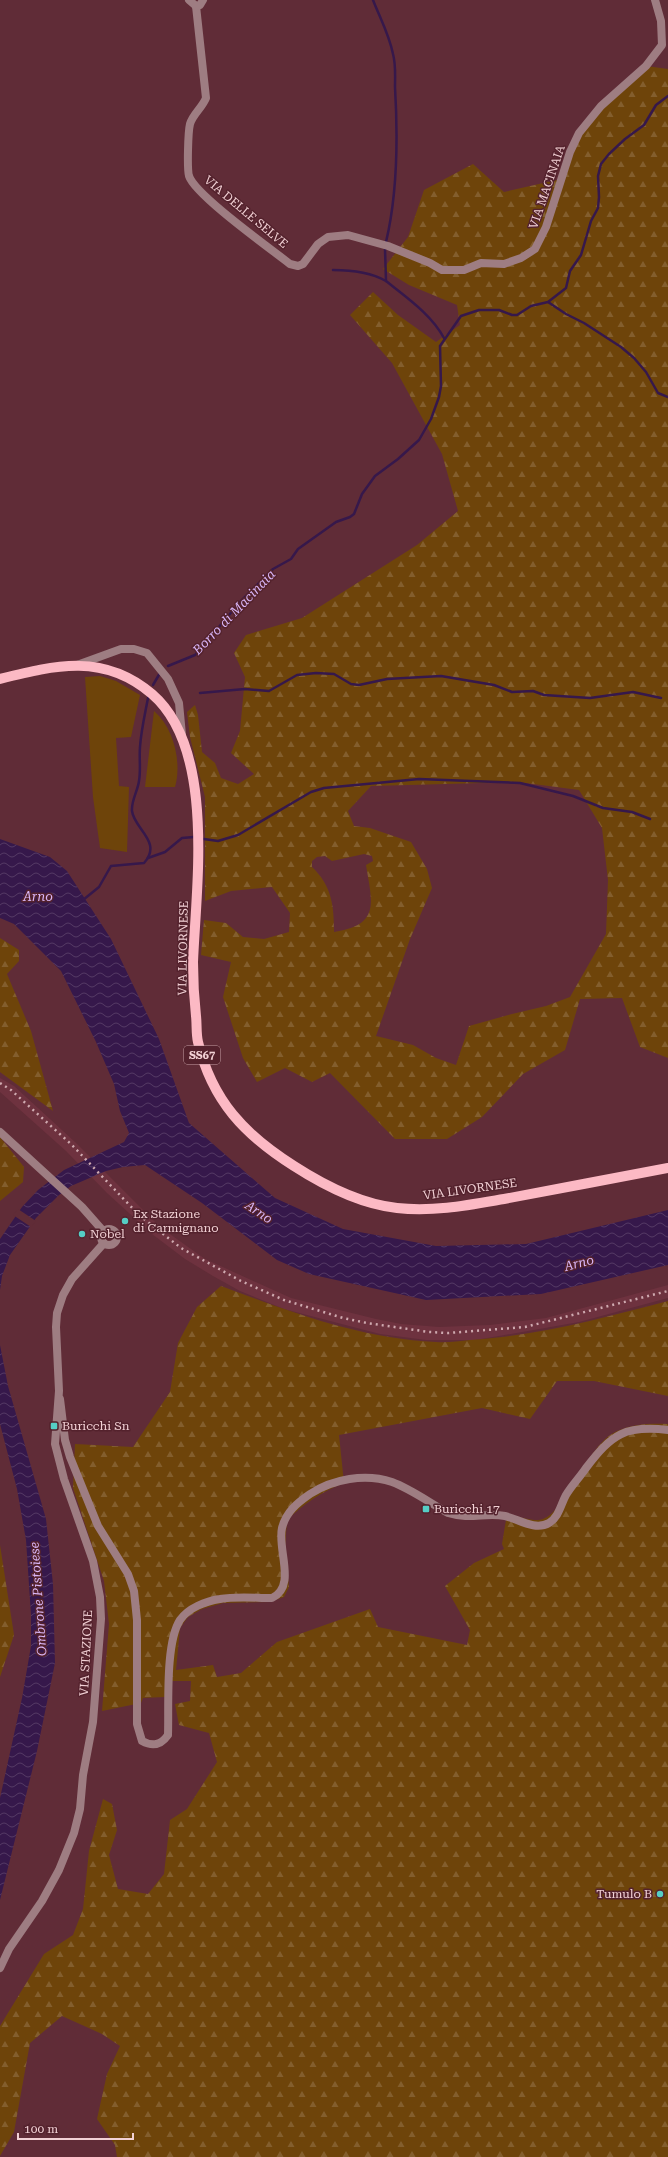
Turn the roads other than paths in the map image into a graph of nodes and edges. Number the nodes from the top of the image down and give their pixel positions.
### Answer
1 (189, 0) edge
2 (204, 0) edge
3 (655, 0) edge
4 (196, 6) junction
5 (298, 266) joint
6 (77, 665) junction
7 (0, 679) edge
8 (182, 736) junction
9 (0, 1132) edge
10 (668, 1168) edge
11 (104, 1232) junction
12 (104, 1243) junction
13 (59, 1391) junction
14 (668, 1430) edge
15 (0, 1968) edge

1 - 4 street
2 - 4 street
3 - 5 street, VIA MACINAIA
4 - 5 street, VIA DELLE SELVE
6 - 7 main road, VIA LIVORNESE / SS67
6 - 8 main road, VIA LIVORNESE / SS67
6 - 8 street
8 - 10 main road, VIA LIVORNESE / SS67
9 - 11 street, VIA STAZIONE
11 - 12 street
11 - 12 street, VIA STAZIONE
12 - 13 street, VIA STAZIONE
13 - 14 street
13 - 15 street, VIA STAZIONE

